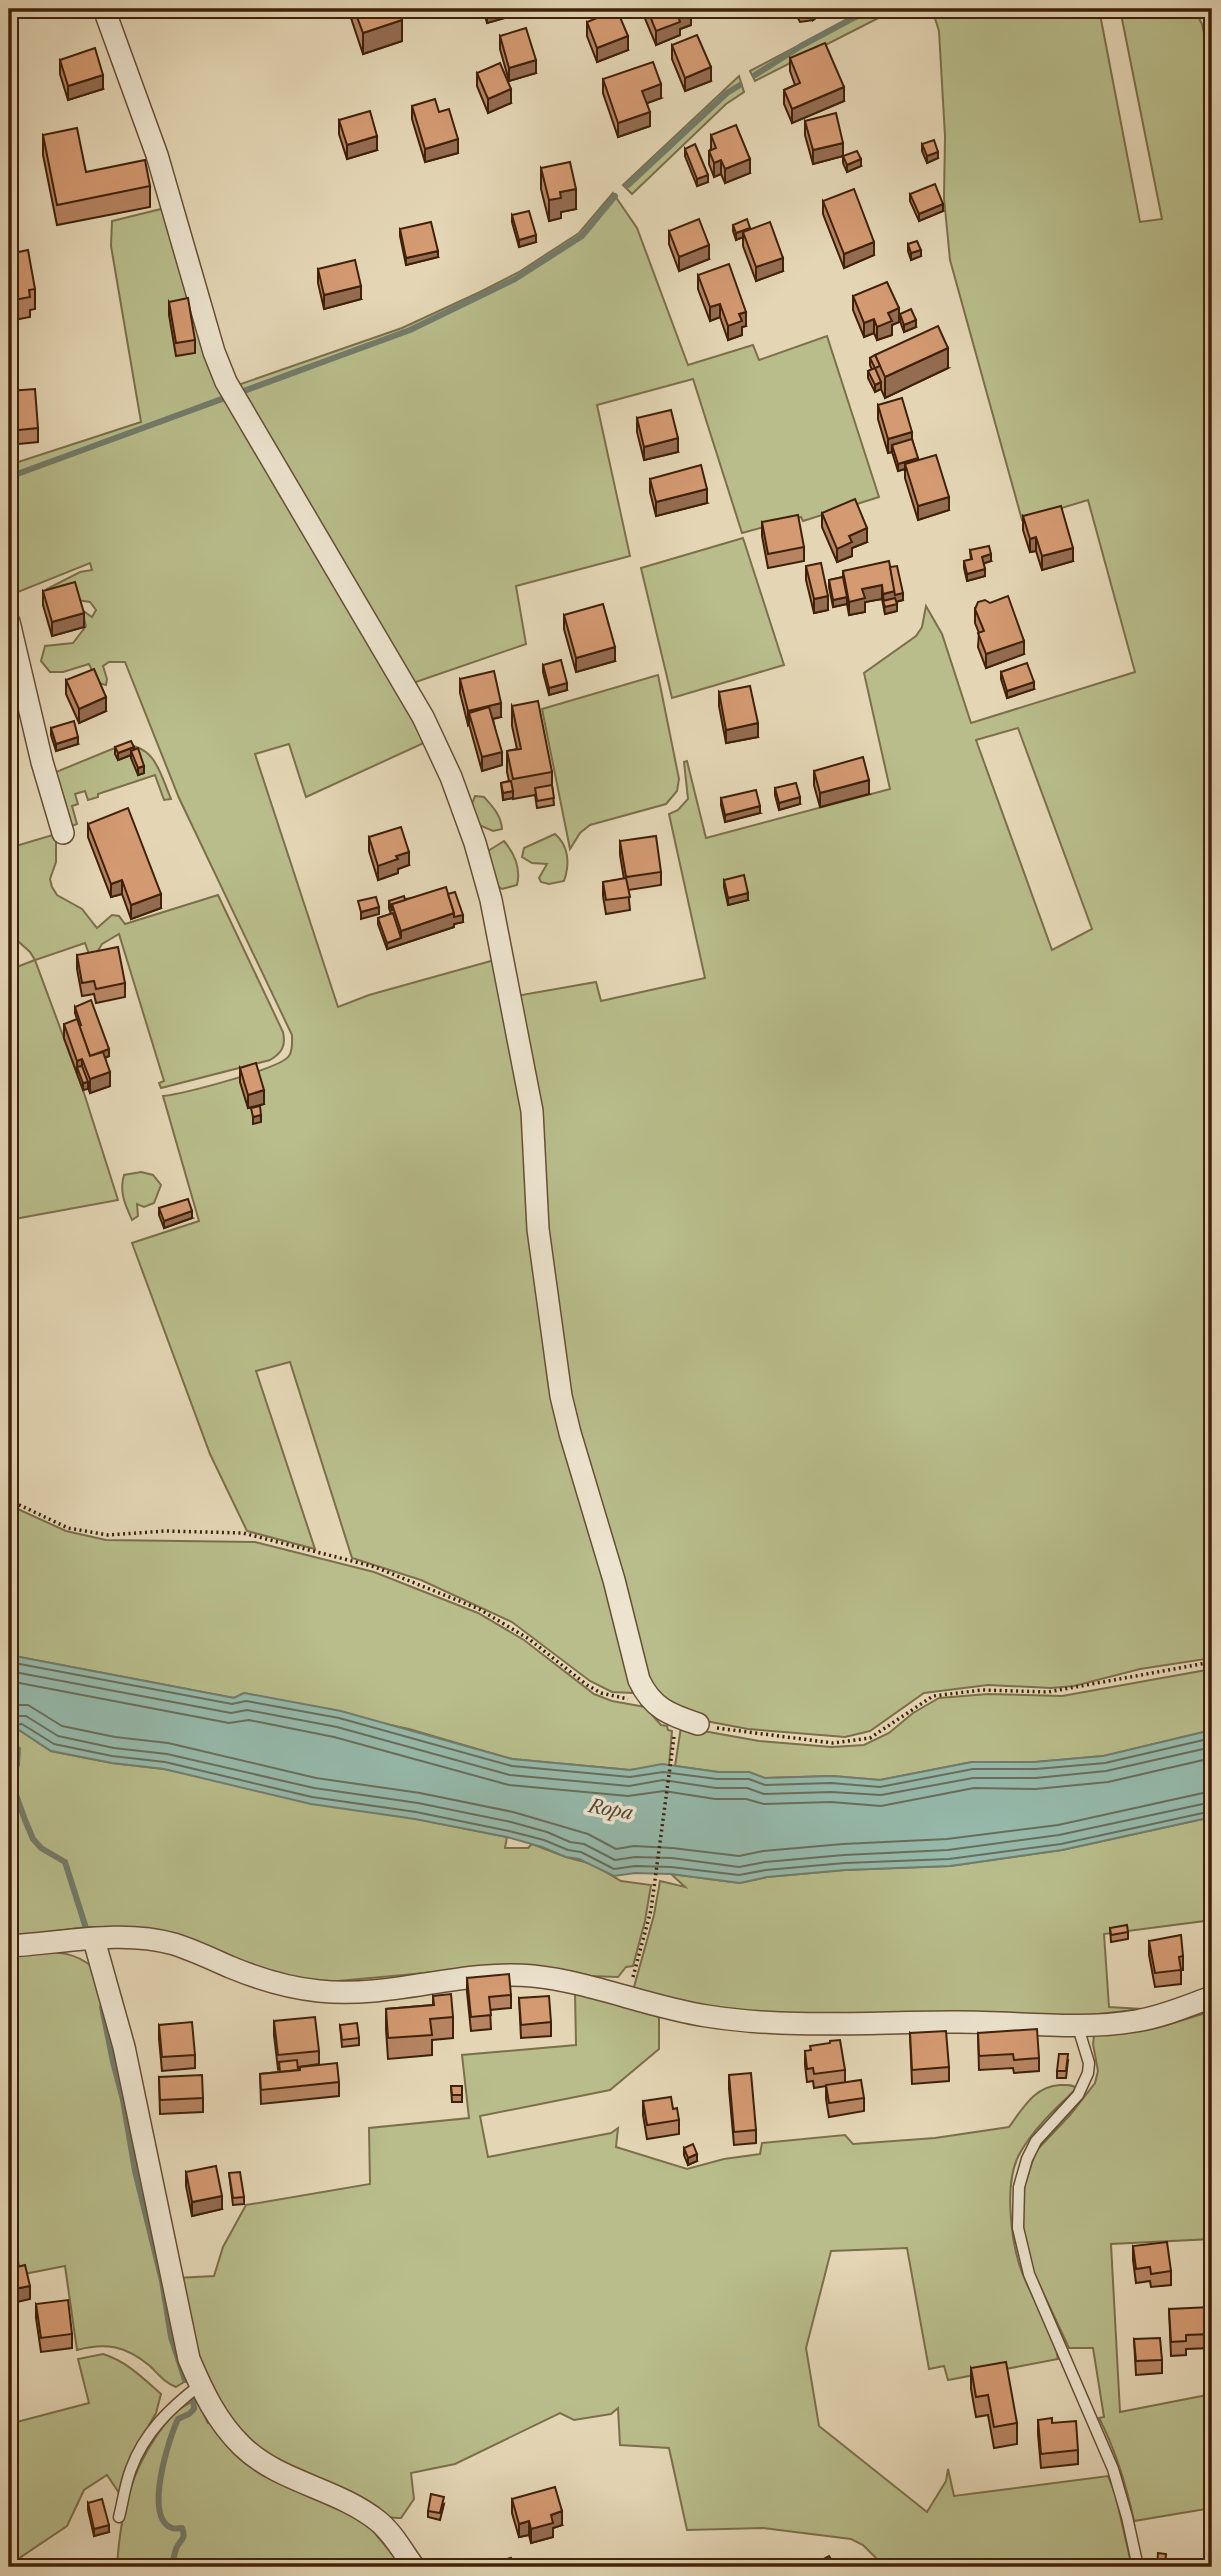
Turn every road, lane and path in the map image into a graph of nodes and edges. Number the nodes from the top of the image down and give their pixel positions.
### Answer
1 (104, 9) edge
2 (9, 622) edge
3 (63, 833) dead end
4 (9, 1500) edge
5 (1212, 1662) edge
6 (646, 1695) junction
7 (677, 1718) junction
8 (698, 1724) joint
9 (94, 1940) junction
10 (9, 1946) edge
11 (627, 1997) junction
12 (1212, 1997) edge
13 (1077, 2024) junction
14 (200, 2385) junction
15 (119, 2517) dead end
16 (414, 2567) edge
17 (1138, 2567) edge

1 - 6 street
2 - 3 street
4 - 6 path
5 - 8 path
6 - 7 street
7 - 8 street
7 - 11 path
9 - 10 street
9 - 11 street
9 - 14 street
11 - 13 street
12 - 13 street
13 - 17 lane
14 - 15 lane
14 - 16 street

